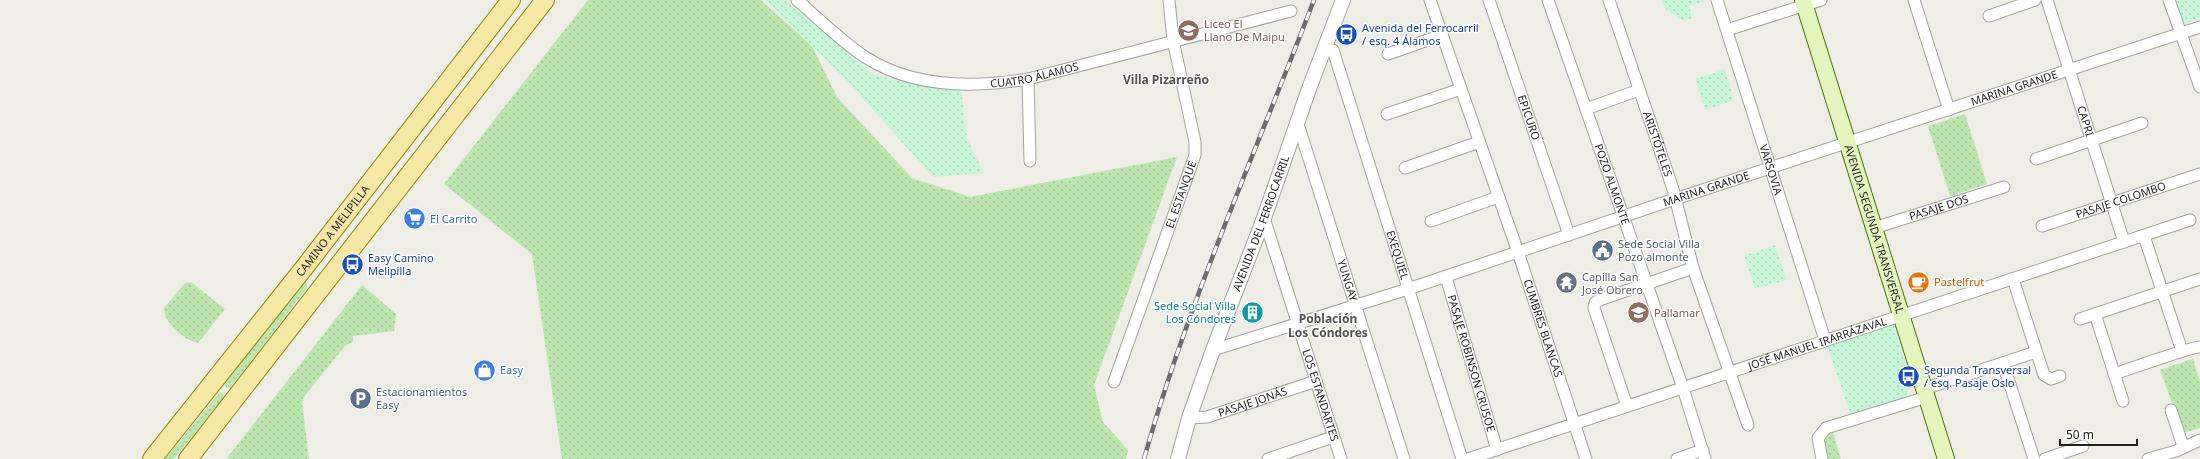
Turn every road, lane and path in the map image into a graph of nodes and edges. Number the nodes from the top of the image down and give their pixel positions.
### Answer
1 (511, 0) edge
2 (545, 0) edge
3 (797, 0) edge
4 (1169, 0) edge
5 (1347, 0) edge
6 (1430, 0) edge
7 (1489, 0) edge
8 (1548, 0) edge
9 (1609, 0) edge
10 (1717, 0) edge
11 (1821, 0) edge
12 (1914, 0) edge
13 (2035, 0) edge
14 (2047, 0) edge
15 (2169, 0) edge
16 (1804, 3) edge
17 (1291, 11) dead end
18 (1988, 16) dead end
19 (2200, 27) edge
20 (1727, 30) junction
21 (2181, 33) junction
22 (1442, 35) junction
23 (1173, 40) junction
24 (1333, 50) junction
25 (1388, 54) dead end
26 (2069, 70) junction
27 (1028, 79) junction
28 (2200, 87) edge
29 (1460, 89) junction
30 (1639, 90) junction
31 (1586, 109) junction
32 (1949, 110) junction
33 (1387, 114) dead end
34 (2142, 123) dead end
35 (1298, 124) junction
36 (2092, 140) junction
37 (1479, 142) junction
38 (1848, 143) junction
39 (2036, 159) dead end
40 (1030, 161) dead end
41 (1405, 168) dead end
42 (1771, 168) junction
43 (2200, 174) edge
44 (2004, 187) dead end
45 (1498, 197) junction
46 (1675, 199) junction
47 (2112, 203) junction
48 (1623, 217) junction
49 (1264, 218) junction
50 (2190, 220) dead end
51 (1431, 221) dead end
52 (2042, 226) dead end
53 (1874, 228) junction
54 (1569, 235) junction
55 (2144, 236) junction
56 (2124, 242) junction
57 (1518, 252) junction
58 (304, 268) junction
59 (1693, 268) junction
60 (1446, 277) junction
61 (2200, 279) edge
62 (2013, 280) junction
63 (325, 284) junction
64 (1646, 284) junction
65 (1408, 289) junction
66 (2163, 292) junction
67 (1356, 306) junction
68 (2095, 314) junction
69 (1902, 317) junction
70 (2080, 319) dead end
71 (1298, 324) junction
72 (1825, 340) junction
73 (2200, 347) edge
74 (1213, 350) junction
75 (2182, 351) junction
76 (2036, 352) junction
77 (2003, 363) junction
78 (1731, 372) junction
79 (2114, 374) junction
80 (2060, 376) dead end
81 (1316, 380) junction
82 (1114, 382) dead end
83 (1683, 388) junction
84 (1926, 393) junction
85 (2123, 401) dead end
86 (1627, 406) junction
87 (2170, 410) dead end
88 (1189, 418) junction
89 (1575, 424) junction
90 (1748, 425) dead end
91 (1333, 436) junction
92 (2200, 440) edge
93 (2083, 446) dead end
94 (2182, 446) junction
95 (1497, 450) junction
96 (1704, 455) edge
97 (152, 459) edge
98 (188, 459) edge
99 (1178, 459) edge
100 (1268, 459) edge
101 (1340, 459) edge
102 (1404, 459) edge
103 (1462, 459) edge
104 (1468, 459) edge
105 (1586, 459) edge
106 (1677, 459) edge
107 (1822, 459) edge
108 (1946, 459) edge
109 (2034, 459) edge
110 (2045, 459) edge
111 (2148, 459) edge

1 - 58 main road, CAMINO A MELIPILLA
2 - 63 main road
3 - 27 street, CUATRO ÁLAMOS
4 - 23 street, EL ESTANQUE
5 - 24 street, AVENIDA DEL FERROCARRIL
5 - 35 street, AVENIDA DEL FERROCARRIL
6 - 22 street, CUMBRES BLANCAS
7 - 54 street, EPICURO
8 - 31 street, POZO ALMONTE
9 - 30 street, ARISTÓTELES
10 - 20 street, VARSOVIA
11 - 16 street
12 - 32 street
13 - 18 street
14 - 26 street, CAPRI
15 - 21 street
16 - 20 street
16 - 38 main road, AVENIDA SEGUNDA TRANSVERSAL
17 - 23 street, CUATRO ÁLAMOS
19 - 21 street, MARINA GRANDE
20 - 42 street, VARSOVIA
21 - 26 street, MARINA GRANDE
21 - 28 street
22 - 25 street
22 - 29 street, CUMBRES BLANCAS
23 - 27 street, CUATRO ÁLAMOS
23 - 82 street, EL ESTANQUE
24 - 35 street, AVENIDA DEL FERROCARRIL
24 - 65 street, EXEQUIEL
26 - 32 street, MARINA GRANDE
26 - 36 street, CAPRI
27 - 40 street
29 - 33 street
29 - 37 street, CUMBRES BLANCAS
30 - 31 street
30 - 46 street, ARISTÓTELES
31 - 48 street, POZO ALMONTE
32 - 38 street, MARINA GRANDE
34 - 36 street
35 - 49 street, AVENIDA DEL FERROCARRIL
35 - 67 street, YUNGAY
36 - 39 street
36 - 47 street, CAPRI
37 - 41 street
37 - 45 street, CUMBRES BLANCAS
38 - 42 street, MARINA GRANDE
38 - 53 main road, AVENIDA SEGUNDA TRANSVERSAL
42 - 46 street, MARINA GRANDE
42 - 72 street, VARSOVIA
43 - 47 street, PASAJE COLOMBO
44 - 53 street, PASAJE DOS
45 - 51 street
45 - 57 street, CUMBRES BLANCAS
46 - 48 street, MARINA GRANDE
46 - 59 street, ARISTÓTELES
47 - 52 street, PASAJE COLOMBO
47 - 56 street, CAPRI
48 - 54 street, MARINA GRANDE
48 - 64 street, POZO ALMONTE
49 - 71 street, LOS ESTANDARTES
49 - 74 street, AVENIDA DEL FERROCARRIL
50 - 55 street, JOSÉ MANUEL IRARRÁZAVAL
53 - 69 main road, AVENIDA SEGUNDA TRANSVERSAL
54 - 57 street, MARINA GRANDE
55 - 56 street, JOSÉ MANUEL IRARRÁZAVAL
55 - 66 street
56 - 62 street, JOSÉ MANUEL IRARRÁZAVAL
57 - 60 street, MARINA GRANDE
57 - 89 street, CUMBRES BLANCAS
58 - 63 main road
58 - 97 main road, CAMINO A MELIPILLA
59 - 64 street
59 - 78 street, ARISTÓTELES
60 - 65 street, MARINA GRANDE
60 - 95 street, PASAJE ROBINSON CRUSOE
61 - 66 street
62 - 69 street, JOSÉ MANUEL IRARRÁZAVAL
62 - 76 street
63 - 98 main road
64 - 83 street, POZO ALMONTE
64 - 86 street
65 - 67 street, MARINA GRANDE
65 - 103 street, EXEQUIEL
66 - 68 street
66 - 75 street
67 - 71 street, MARINA GRANDE
67 - 102 street, YUNGAY
68 - 70 street
68 - 79 street
69 - 72 street, JOSÉ MANUEL IRARRÁZAVAL
69 - 84 main road, AVENIDA SEGUNDA TRANSVERSAL
71 - 74 street, MARINA GRANDE
71 - 81 street, LOS ESTANDARTES
72 - 78 street, JOSÉ MANUEL IRARRÁZAVAL
73 - 75 street
74 - 88 street, AVENIDA DEL FERROCARRIL
75 - 79 street
76 - 77 street
76 - 80 street
77 - 84 street
77 - 109 street
78 - 83 street, JOSÉ MANUEL IRARRÁZAVAL
78 - 90 street, ARISTÓTELES
79 - 85 street
81 - 88 street, PASAJE JONÁS
81 - 91 street, LOS ESTANDARTES
83 - 86 street, JOSÉ MANUEL IRARRÁZAVAL
83 - 96 street, POZO ALMONTE
84 - 107 street
84 - 108 main road, AVENIDA SEGUNDA TRANSVERSAL
86 - 89 street, JOSÉ MANUEL IRARRÁZAVAL
87 - 94 street
88 - 99 street, AVENIDA DEL FERROCARRIL
89 - 95 street, JOSÉ MANUEL IRARRÁZAVAL
89 - 105 street, CUMBRES BLANCAS
91 - 100 street
91 - 101 street, LOS ESTANDARTES
92 - 94 street
93 - 110 street
94 - 111 street
95 - 104 street, JOSÉ MANUEL IRARRÁZAVAL
96 - 106 street

